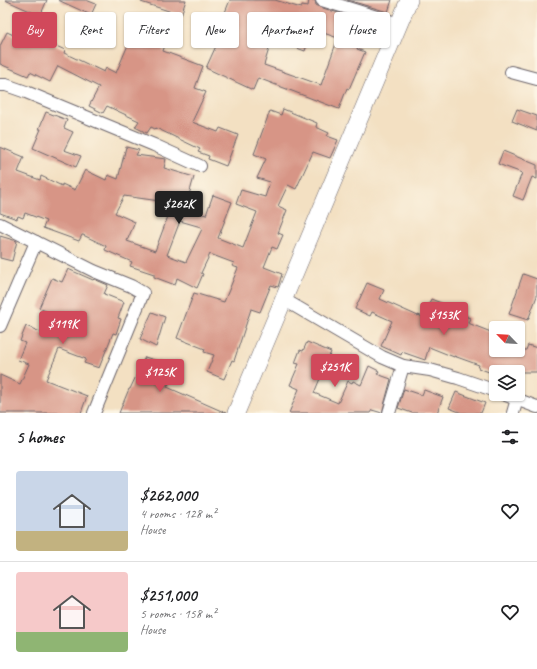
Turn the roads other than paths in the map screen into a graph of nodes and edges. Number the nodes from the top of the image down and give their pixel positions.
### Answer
1 (322, 0) edge
2 (409, 0) edge
3 (399, 24) junction
4 (511, 72) dead end
5 (537, 79) edge
6 (0, 85) edge
7 (200, 166) dead end
8 (0, 224) edge
9 (36, 242) junction
10 (283, 299) junction
11 (0, 326) edge
12 (403, 366) junction
13 (489, 389) edge
14 (516, 401) edge
15 (521, 401) edge
16 (537, 407) edge
17 (94, 413) edge
18 (236, 413) edge
19 (389, 413) edge
20 (513, 413) edge

1 - 3 street
2 - 3 street
3 - 10 street
4 - 5 street
6 - 7 street
8 - 9 street
9 - 11 street
9 - 17 street
10 - 12 street
10 - 18 street
12 - 13 street
12 - 19 street
14 - 20 street
15 - 16 street

